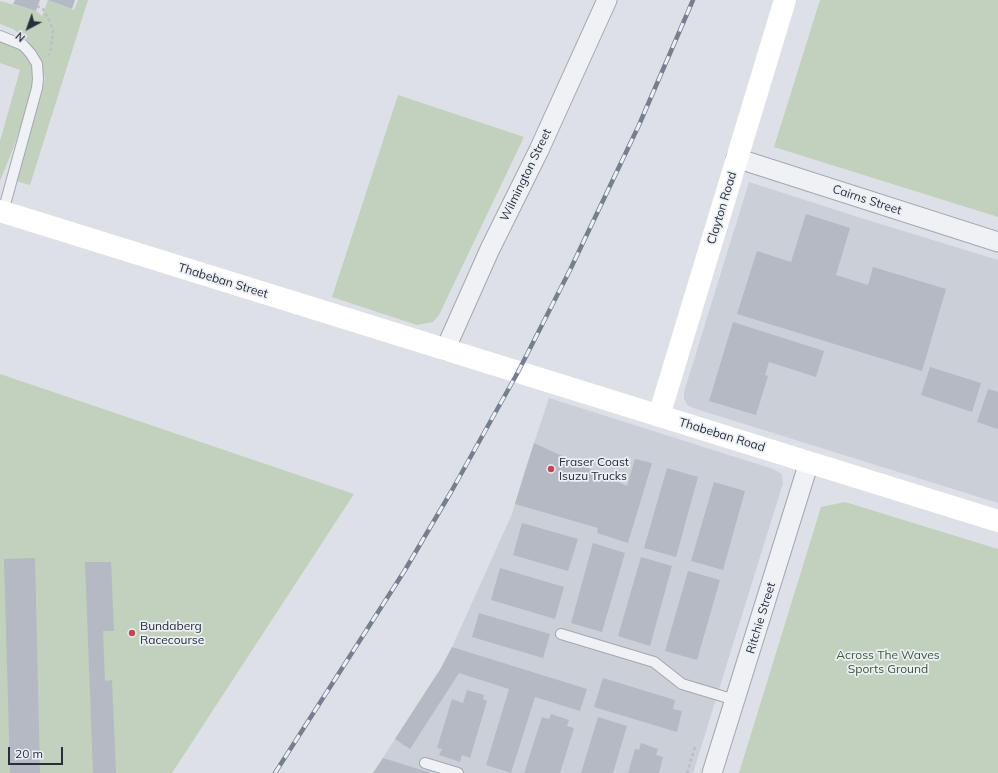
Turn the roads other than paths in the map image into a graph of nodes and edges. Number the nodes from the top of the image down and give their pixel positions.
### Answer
1 (607, 0) edge
2 (785, 0) edge
3 (0, 36) edge
4 (736, 158) junction
5 (1, 212) edge
6 (998, 242) edge
7 (445, 350) junction
8 (659, 416) junction
9 (809, 462) junction
10 (998, 521) edge
11 (560, 634) dead end
12 (735, 700) junction
13 (425, 763) dead end
14 (458, 773) edge
15 (712, 773) edge

1 - 7 street, Wilmington Street
2 - 4 street, Clayton Road
3 - 5 lane
4 - 6 street, Cairns Street
4 - 8 street, Clayton Road
5 - 7 street, Thabeban Street
7 - 8 street, Thabeban Road
8 - 9 street, Thabeban Road
9 - 10 street, Thabeban Road
9 - 12 street, Ritchie Street
11 - 12 lane
12 - 15 street, Ritchie Street
13 - 14 lane

